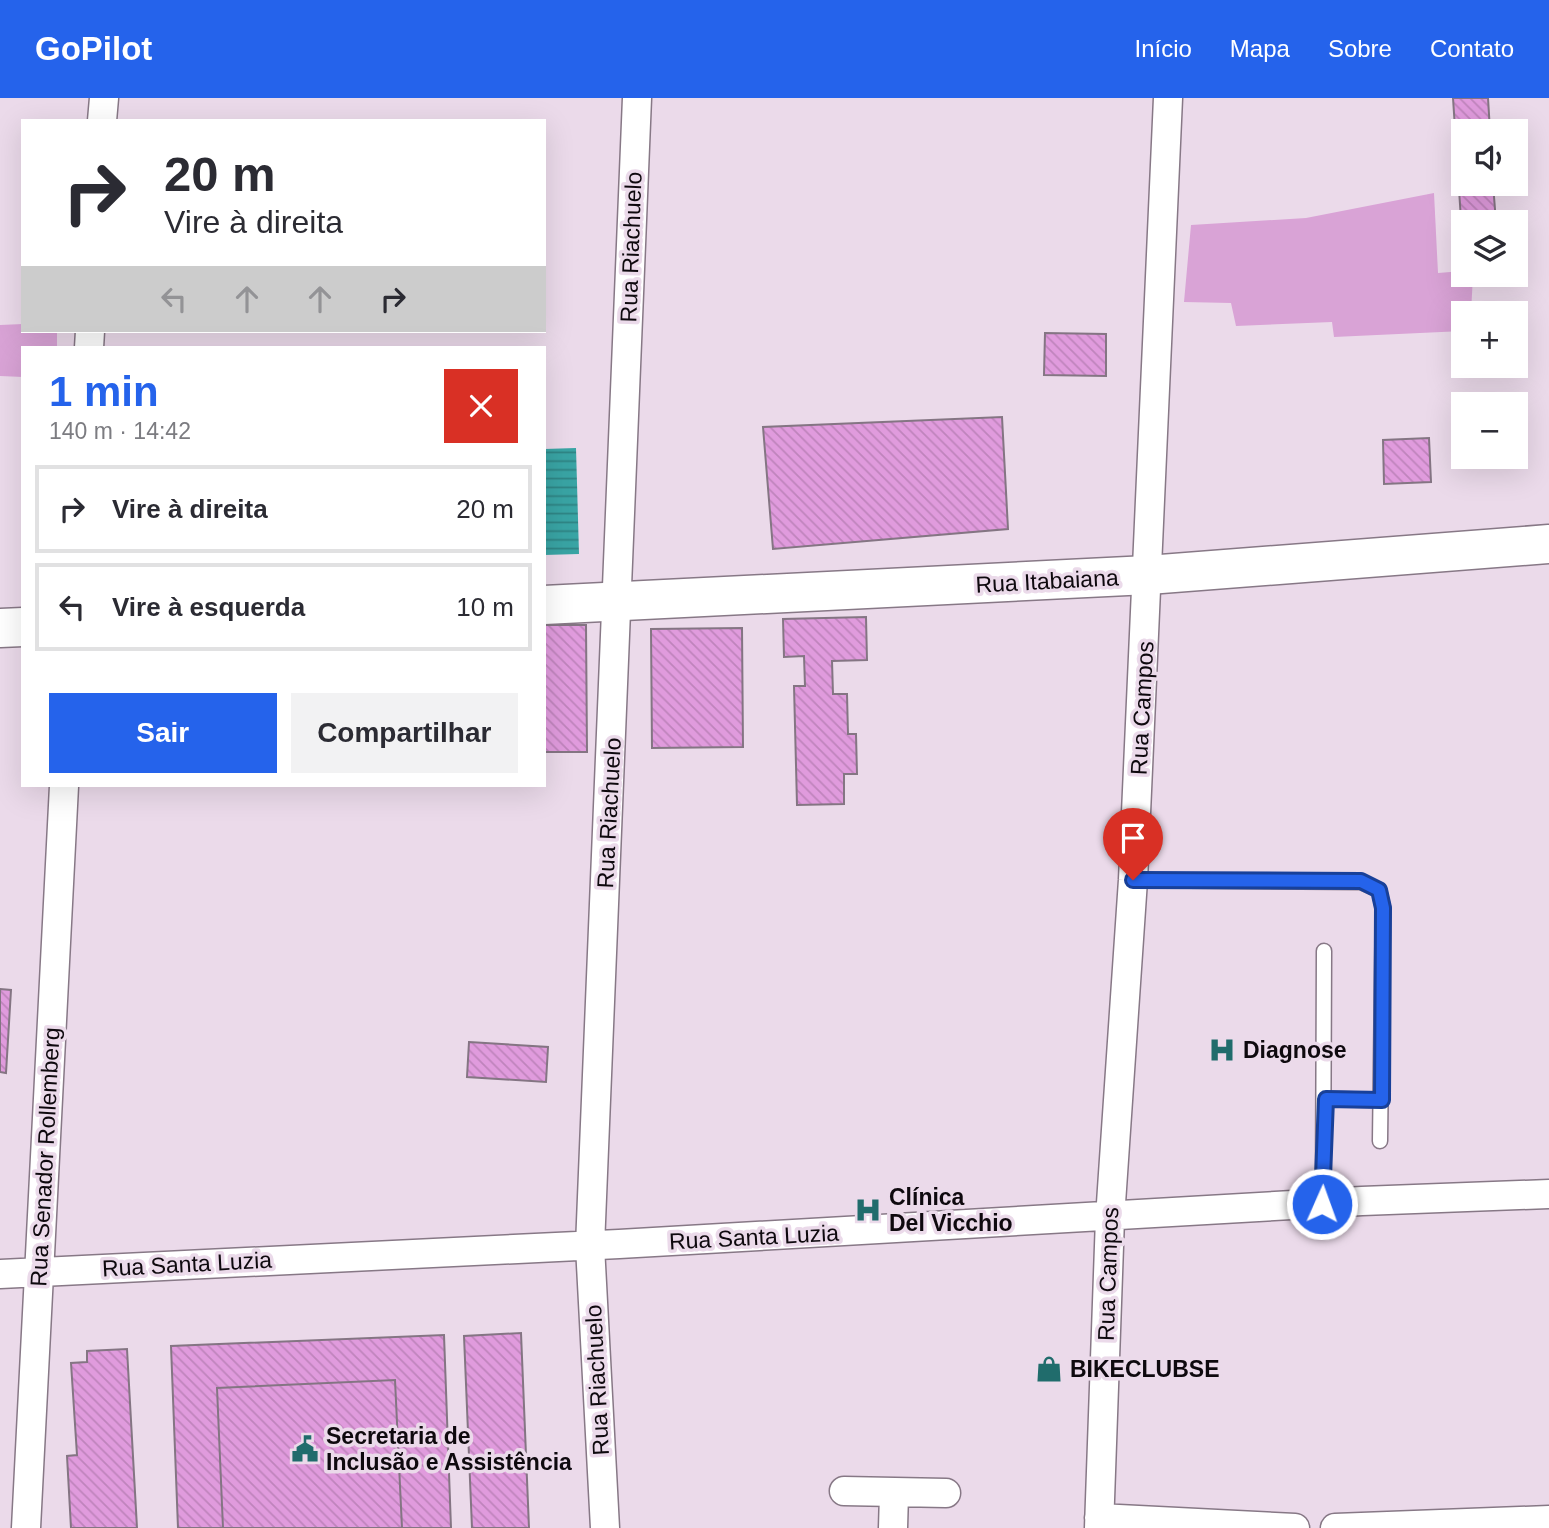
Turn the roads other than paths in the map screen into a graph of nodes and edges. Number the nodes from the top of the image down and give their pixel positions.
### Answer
1 (104, 98) edge
2 (637, 98) edge
3 (1168, 98) edge
4 (102, 119) edge
5 (1549, 544) edge
6 (1148, 575) junction
7 (619, 603) junction
8 (546, 605) edge
9 (21, 627) edge
10 (0, 628) edge
11 (64, 787) edge
12 (1133, 880) junction
13 (1324, 951) dead end
14 (1326, 1099) junction
15 (1382, 1100) junction
16 (1380, 1142) dead end
17 (1549, 1194) edge
18 (1322, 1204) junction
19 (1110, 1218) junction
20 (590, 1245) junction
21 (40, 1272) junction
22 (0, 1274) edge
23 (844, 1491) dead end
24 (946, 1493) dead end
25 (894, 1494) junction
26 (1549, 1520) edge
27 (1099, 1523) edge
28 (26, 1528) edge
29 (605, 1528) edge
30 (893, 1528) edge
31 (1294, 1528) edge
32 (1335, 1528) edge

1 - 4 street
2 - 7 street, Rua Riachuelo
3 - 6 street, Rua Campos
5 - 6 main road, Rua Itabaiana
6 - 7 main road, Rua Itabaiana
6 - 12 street, Rua Campos
7 - 8 main road, Rua Itabaiana
7 - 20 street, Rua Riachuelo
9 - 10 main road
11 - 21 street, Rua Senador Rollemberg
12 - 15 lane
12 - 19 street, Rua Campos
13 - 14 lane
14 - 15 lane
14 - 18 lane
15 - 16 lane
17 - 18 street, Rua Santa Luzia
18 - 19 street, Rua Santa Luzia
19 - 20 street, Rua Santa Luzia
19 - 27 street, Rua Campos
20 - 21 street, Rua Santa Luzia
20 - 29 street, Rua Riachuelo
21 - 22 street, Rua Santa Luzia
21 - 28 street, Rua Senador Rollemberg
23 - 25 street
24 - 25 street
25 - 30 street
26 - 32 street
27 - 31 street

